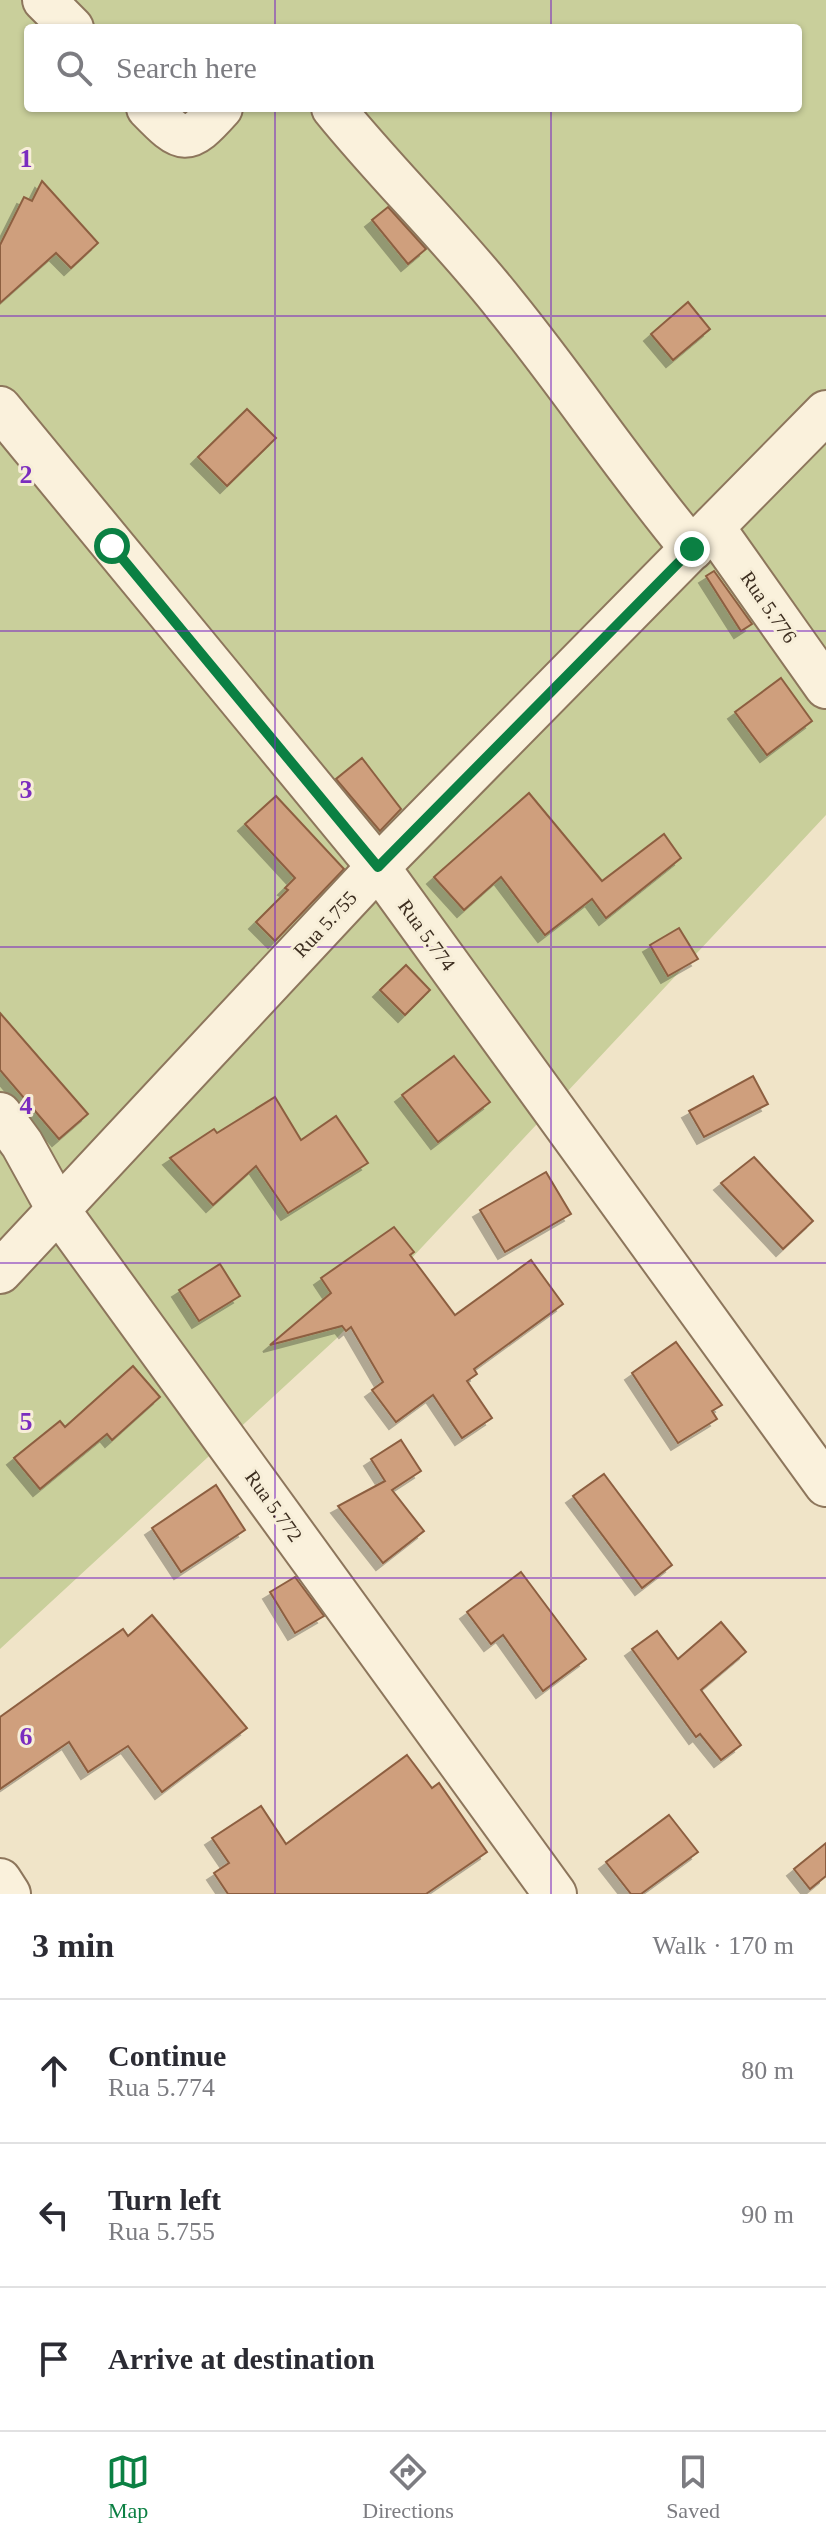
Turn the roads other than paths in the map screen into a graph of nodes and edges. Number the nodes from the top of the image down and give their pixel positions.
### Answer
1 (44, 0) edge
2 (68, 24) edge
3 (152, 112) edge
4 (217, 112) edge
5 (336, 112) edge
6 (0, 408) edge
7 (826, 412) edge
8 (702, 538) junction
9 (826, 687) edge
10 (378, 867) junction
11 (0, 1114) edge
12 (59, 1211) junction
13 (0, 1272) edge
14 (826, 1485) edge
15 (0, 1880) edge
16 (9, 1894) edge
17 (555, 1894) edge

1 - 2 street
3 - 4 street
5 - 8 street, Rua 5.776
6 - 10 street, Rua 5.774
7 - 8 street, Rua 5.755
8 - 9 street, Rua 5.776
8 - 10 street, Rua 5.755
10 - 12 street, Rua 5.755
10 - 14 street, Rua 5.774
11 - 12 street, Rua 5.772
12 - 13 street, Rua 5.755
12 - 17 street, Rua 5.772
15 - 16 street

